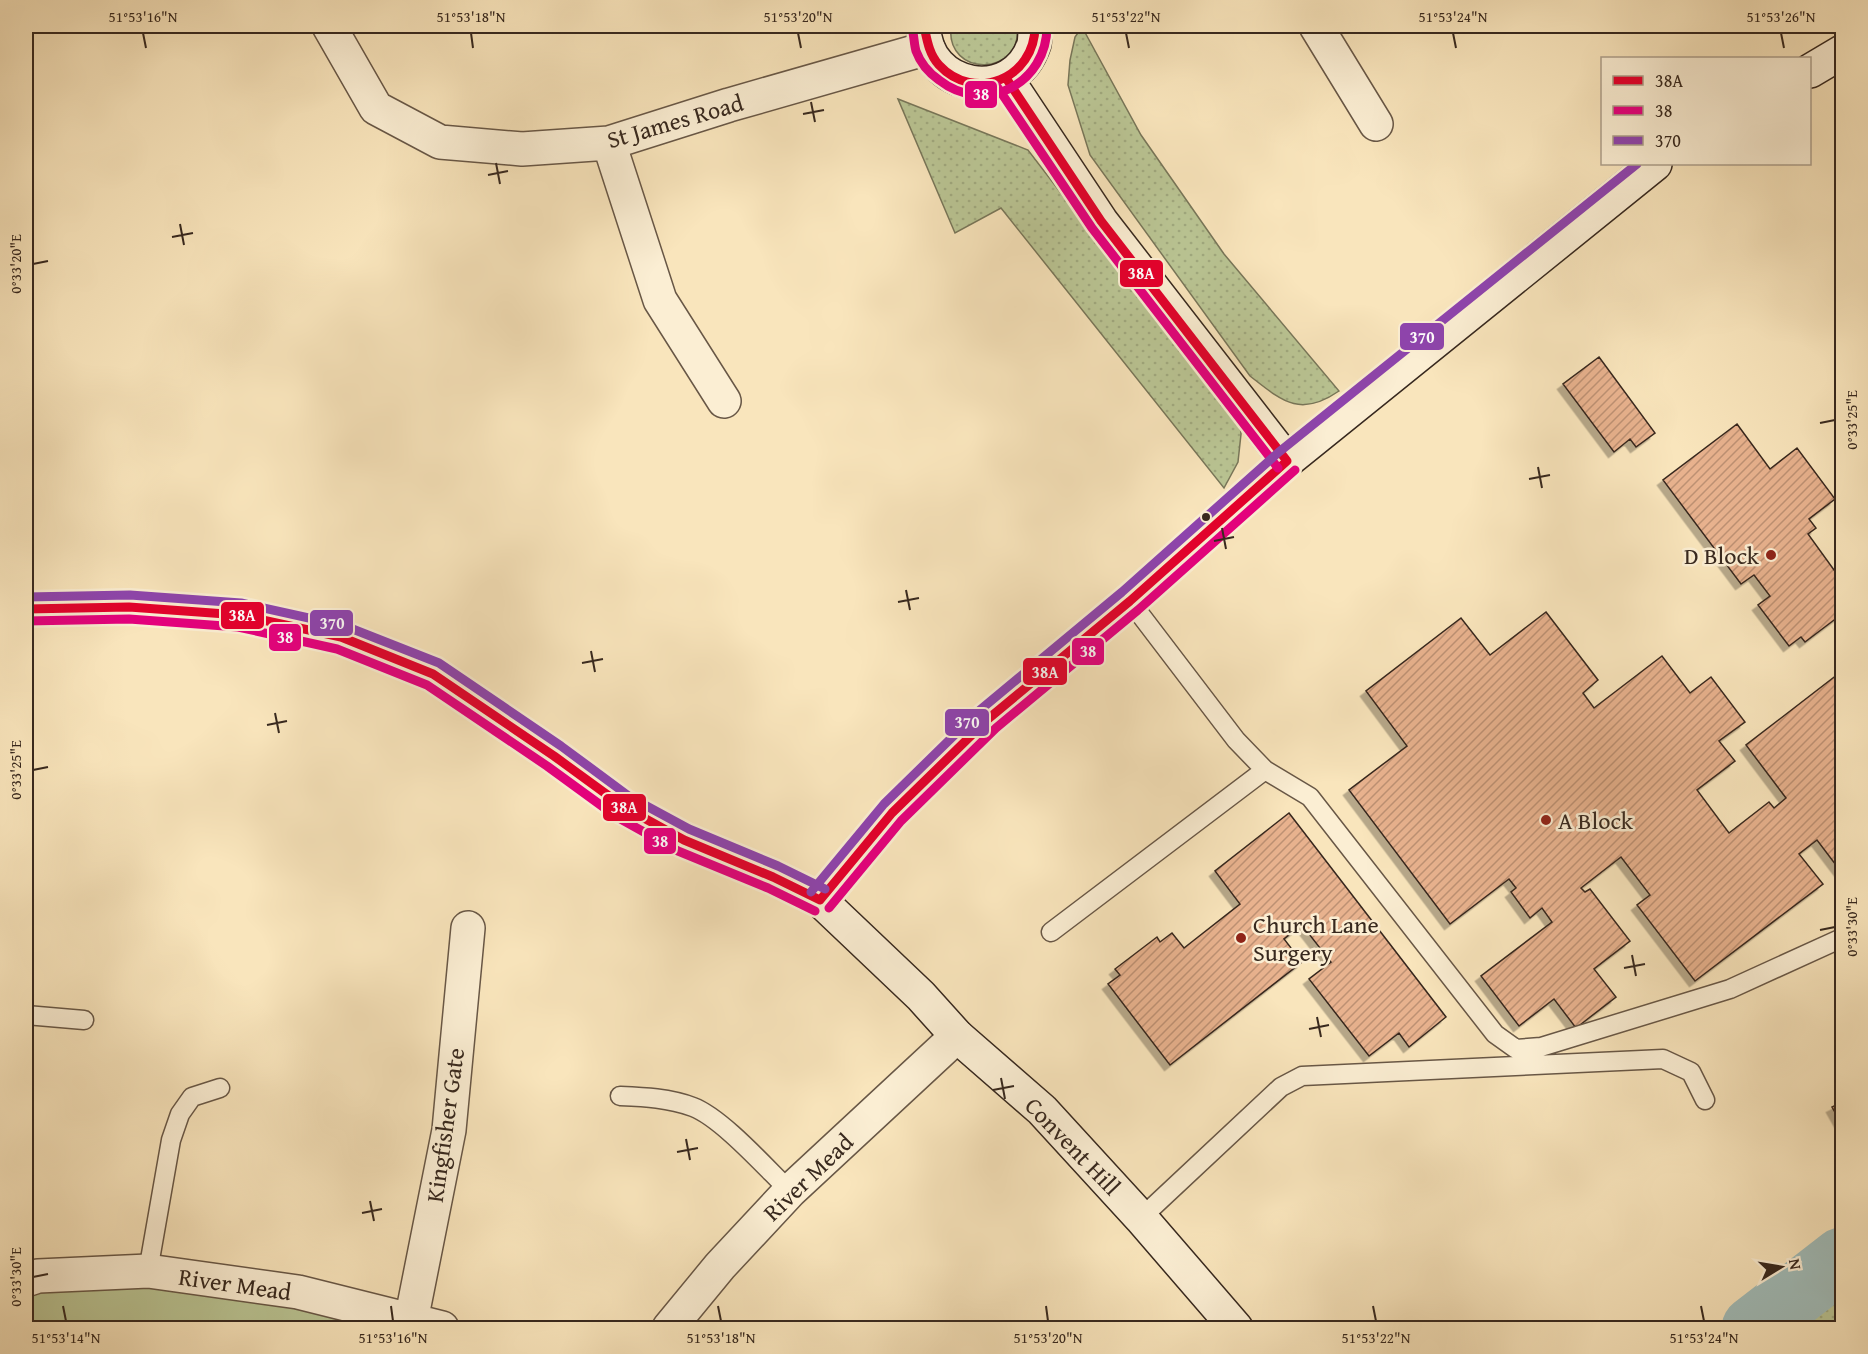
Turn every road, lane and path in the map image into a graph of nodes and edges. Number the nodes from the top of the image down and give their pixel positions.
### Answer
1 (328, 26) edge
2 (1035, 26) edge
3 (1316, 26) edge
4 (926, 37) edge
5 (1842, 52) edge
6 (1811, 69) edge
7 (1006, 78) junction
8 (1376, 124) dead end
9 (609, 143) junction
10 (1654, 165) edge
11 (723, 401) dead end
12 (1287, 461) junction
13 (1130, 601) junction
14 (26, 609) edge
15 (1265, 770) junction
16 (820, 900) junction
17 (468, 928) dead end
18 (1051, 932) dead end
19 (1842, 938) edge
20 (26, 1015) edge
21 (84, 1020) dead end
22 (957, 1036) junction
23 (220, 1088) dead end
24 (620, 1096) dead end
25 (1705, 1100) dead end
26 (790, 1191) junction
27 (1141, 1218) junction
28 (148, 1271) junction
29 (26, 1280) edge
30 (427, 1325) edge
31 (669, 1329) edge
32 (1236, 1329) edge

1 - 9 street, St James Road
2 - 7 street
3 - 8 street
4 - 7 street
4 - 9 street, St James Road
5 - 6 street
7 - 12 street
9 - 11 street
10 - 12 street
12 - 13 street
13 - 15 lane
13 - 16 street
14 - 16 street, Convent Hill
15 - 18 lane
15 - 19 lane
16 - 22 street, Convent Hill
17 - 30 street, Kingfisher Gate
20 - 21 lane
22 - 26 street, River Mead
22 - 27 street, Convent Hill
23 - 28 lane
24 - 26 lane
25 - 27 lane
26 - 31 street, River Mead
27 - 32 street, Convent Hill
28 - 29 street, River Mead
28 - 30 street, River Mead

